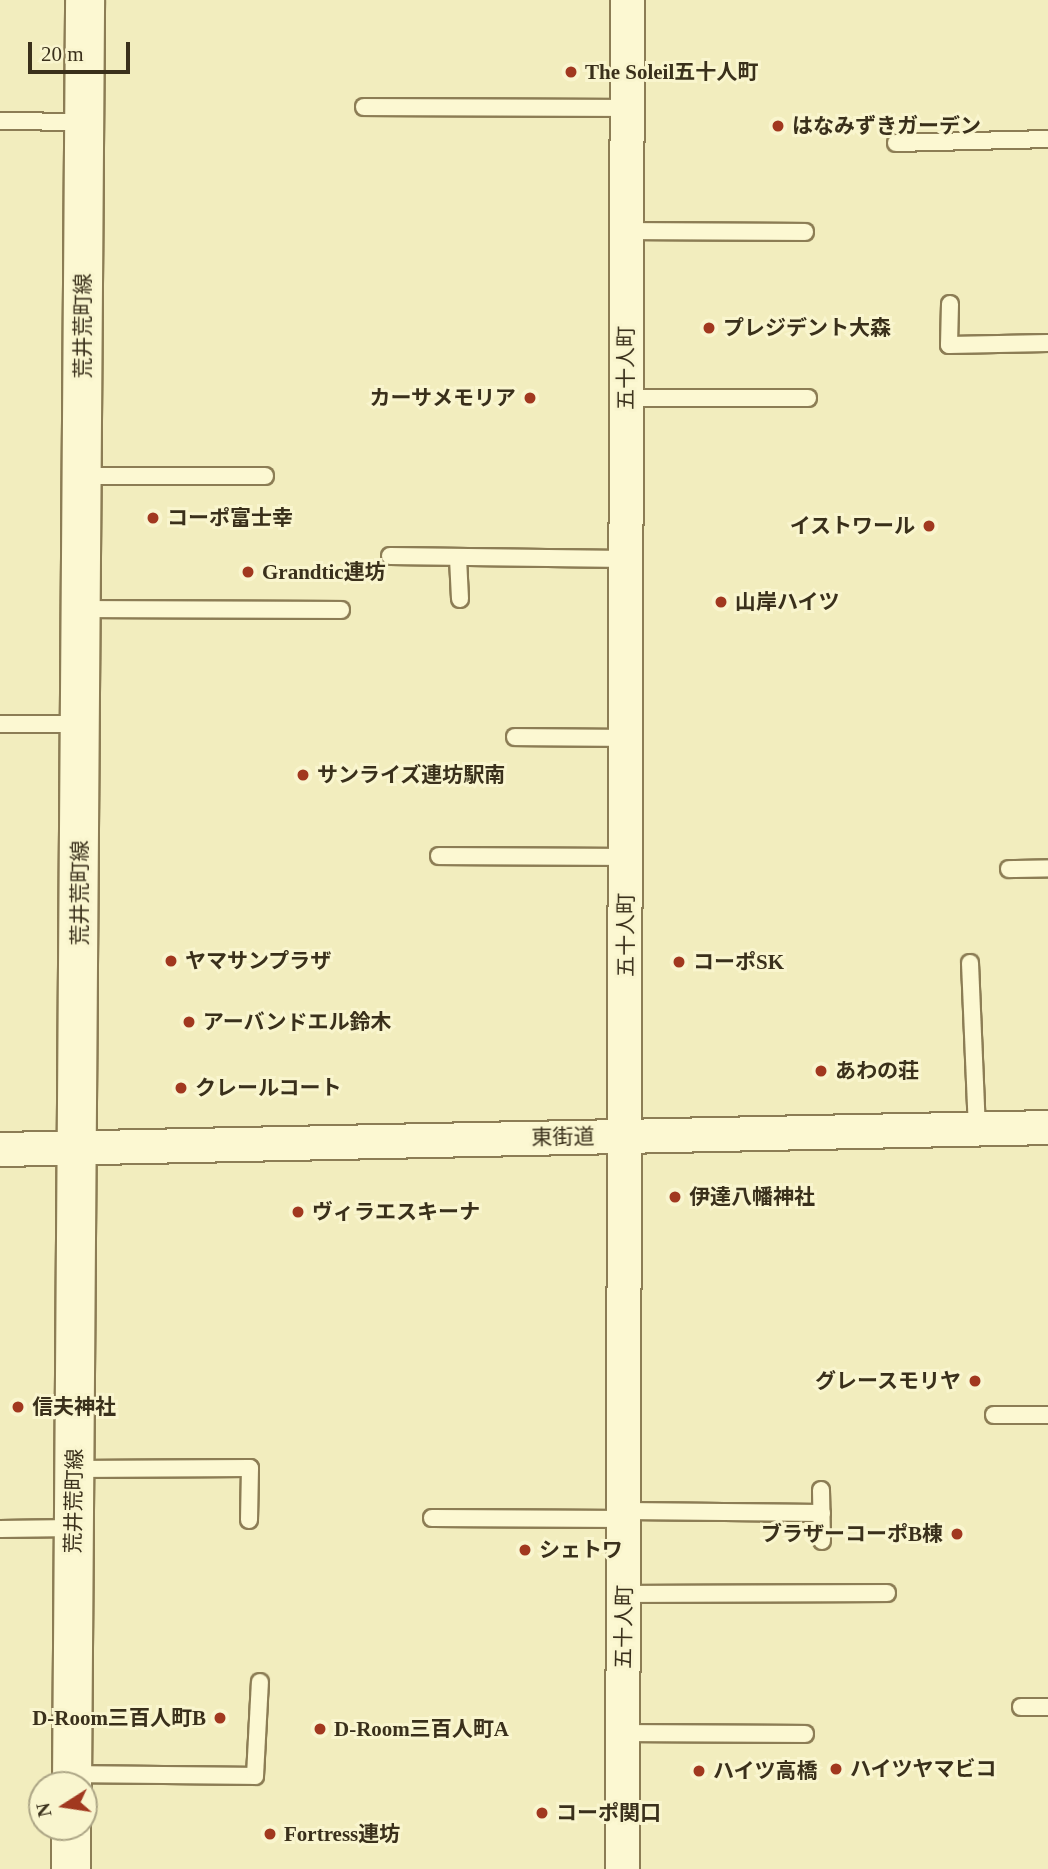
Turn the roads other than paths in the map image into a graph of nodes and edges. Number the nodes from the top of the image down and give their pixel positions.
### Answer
1 (85, 0) edge
2 (626, 0) edge
3 (364, 107) dead end
4 (627, 108) junction
5 (0, 121) edge
6 (84, 122) junction
7 (1048, 139) edge
8 (896, 143) dead end
9 (626, 231) junction
10 (805, 232) dead end
11 (950, 304) dead end
12 (1048, 343) edge
13 (627, 398) junction
14 (808, 398) dead end
15 (82, 476) junction
16 (265, 476) dead end
17 (390, 556) dead end
18 (458, 558) junction
19 (626, 559) junction
20 (460, 599) dead end
21 (81, 609) junction
22 (341, 610) dead end
23 (0, 724) edge
24 (81, 724) junction
25 (515, 737) dead end
26 (626, 738) junction
27 (439, 856) dead end
28 (626, 857) junction
29 (1048, 868) edge
30 (1009, 869) dead end
31 (970, 963) dead end
32 (1048, 1128) edge
33 (976, 1129) junction
34 (626, 1135) junction
35 (79, 1148) junction
36 (0, 1149) edge
37 (994, 1415) dead end
38 (1048, 1415) edge
39 (74, 1469) junction
40 (821, 1490) dead end
41 (822, 1513) junction
42 (626, 1515) junction
43 (432, 1518) dead end
44 (248, 1520) dead end
45 (74, 1528) junction
46 (0, 1529) edge
47 (822, 1541) dead end
48 (887, 1592) dead end
49 (625, 1594) junction
50 (260, 1682) dead end
51 (1021, 1707) dead end
52 (1048, 1707) edge
53 (624, 1733) junction
54 (805, 1734) dead end
55 (72, 1771) edge
56 (98, 1779) edge
57 (71, 1841) edge
58 (71, 1869) edge
59 (622, 1869) edge

1 - 6 main road, 荒井荒町線
2 - 4 street, 五十人町
3 - 4 lane
4 - 9 street, 五十人町
5 - 6 lane
6 - 15 main road, 荒井荒町線
7 - 8 lane
9 - 10 lane
9 - 13 street, 五十人町
11 - 12 lane
13 - 14 lane
13 - 19 street, 五十人町
15 - 16 lane
15 - 21 main road, 荒井荒町線
17 - 18 lane
18 - 19 lane
18 - 20 lane
19 - 26 street, 五十人町
21 - 22 lane
21 - 24 main road, 荒井荒町線
23 - 24 lane
24 - 35 main road, 荒井荒町線
25 - 26 lane
26 - 28 street, 五十人町
27 - 28 lane
28 - 34 street, 五十人町
29 - 30 lane
31 - 33 lane
32 - 33 street, 東街道
33 - 34 street, 東街道
34 - 35 street, 東街道
34 - 42 street, 五十人町
35 - 36 street, 東街道
35 - 39 main road, 荒井荒町線
37 - 38 lane
39 - 44 lane
39 - 45 main road, 荒井荒町線
40 - 41 lane
41 - 42 lane
41 - 47 lane
42 - 43 lane
42 - 49 street, 五十人町
45 - 46 lane
45 - 55 main road, 荒井荒町線
48 - 49 lane
49 - 53 street, 五十人町
50 - 56 lane
51 - 52 lane
53 - 54 lane
53 - 59 street, 五十人町
57 - 58 main road

